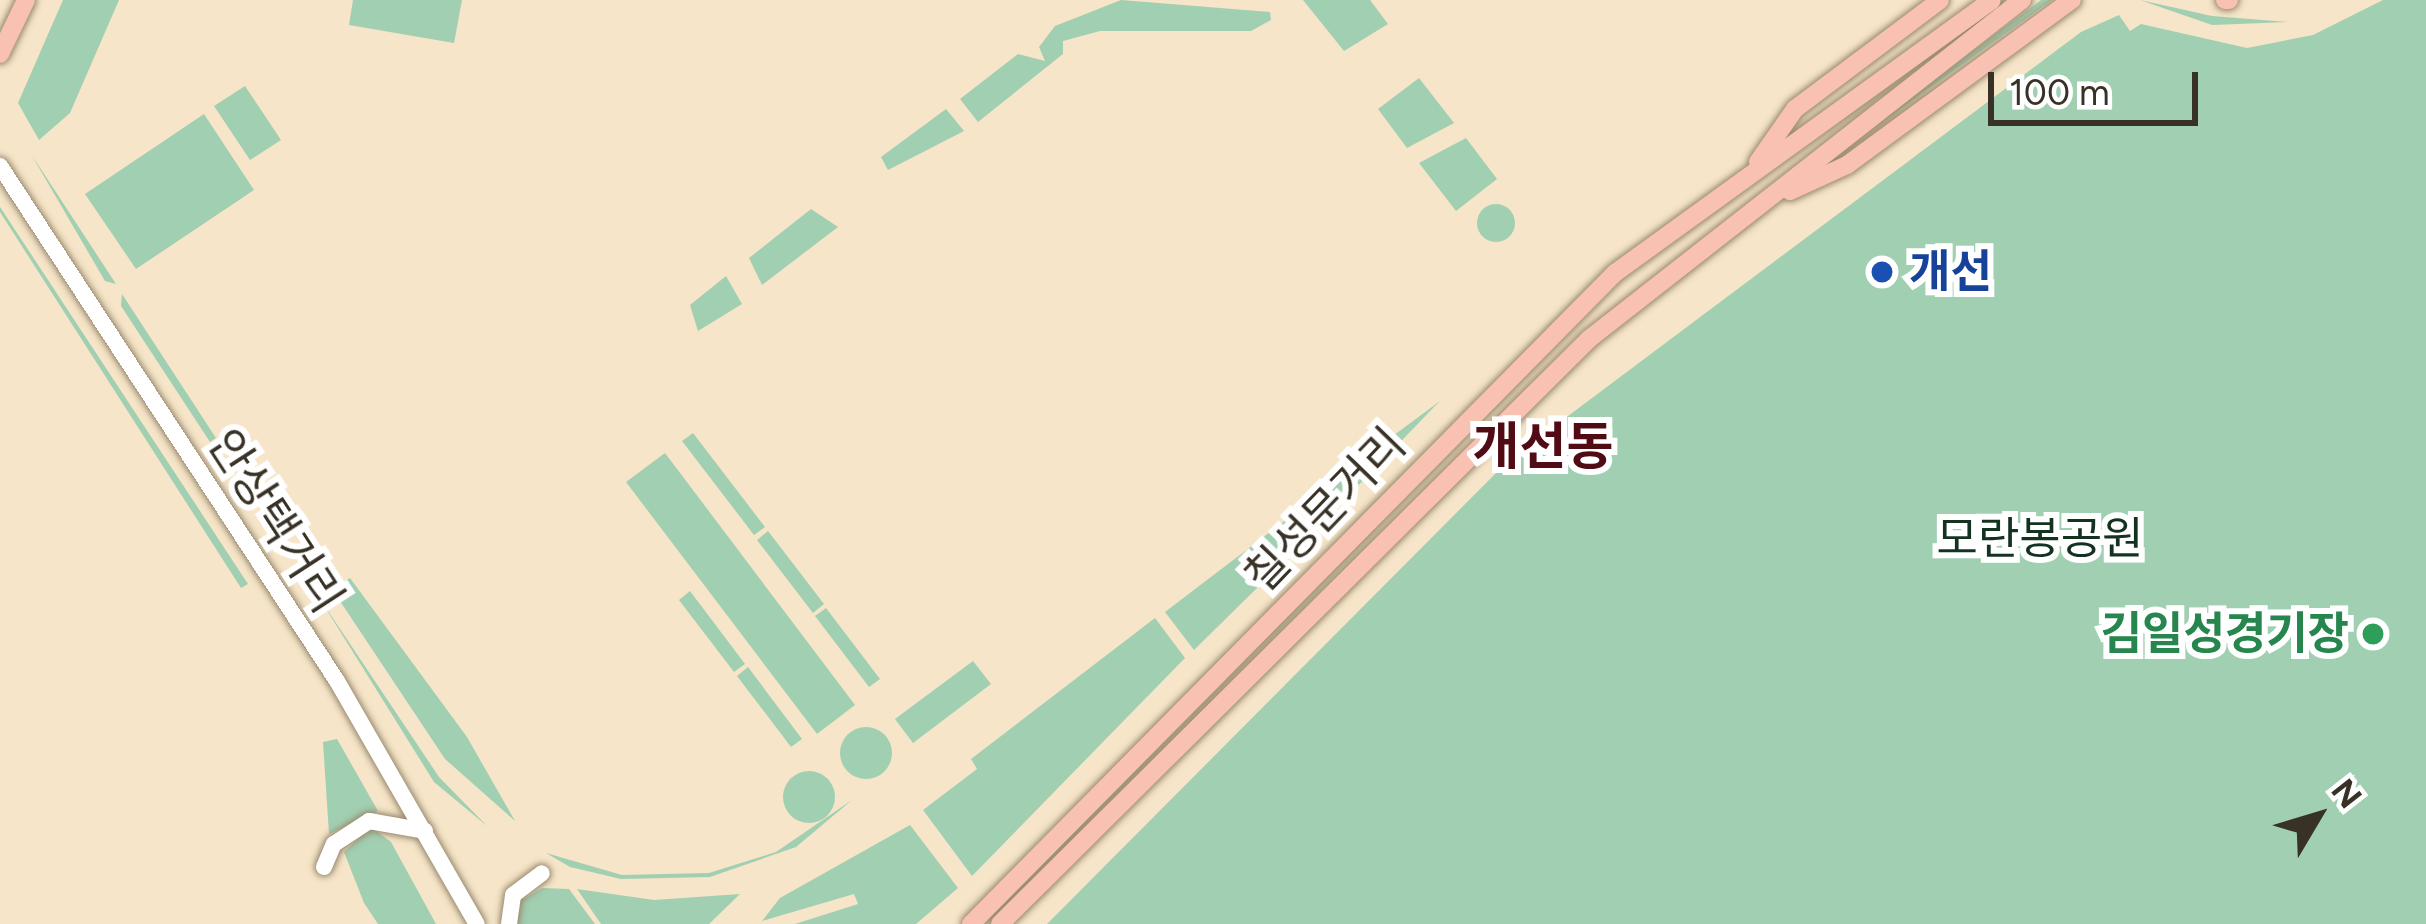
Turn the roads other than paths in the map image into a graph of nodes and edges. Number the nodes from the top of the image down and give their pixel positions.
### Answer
1 (26, 0) edge
2 (1940, 0) edge
3 (1992, 0) edge
4 (2022, 0) edge
5 (2072, 0) edge
6 (0, 54) edge
7 (0, 166) edge
8 (1751, 171) junction
9 (1775, 199) junction
10 (425, 831) junction
11 (324, 867) dead end
12 (542, 873) dead end
13 (477, 924) edge
14 (509, 924) edge
15 (971, 924) edge
16 (1000, 924) edge

1 - 6 main road
2 - 8 main road, 칠성문거리
3 - 8 main road, 칠성문거리
4 - 9 main road, 칠성문거리
5 - 9 main road, 칠성문거리
7 - 10 main road, 안상택거리
8 - 9 main road
8 - 15 main road, 칠성문거리
9 - 16 main road, 칠성문거리
10 - 11 main road
10 - 13 main road, 안상택거리
12 - 14 main road

